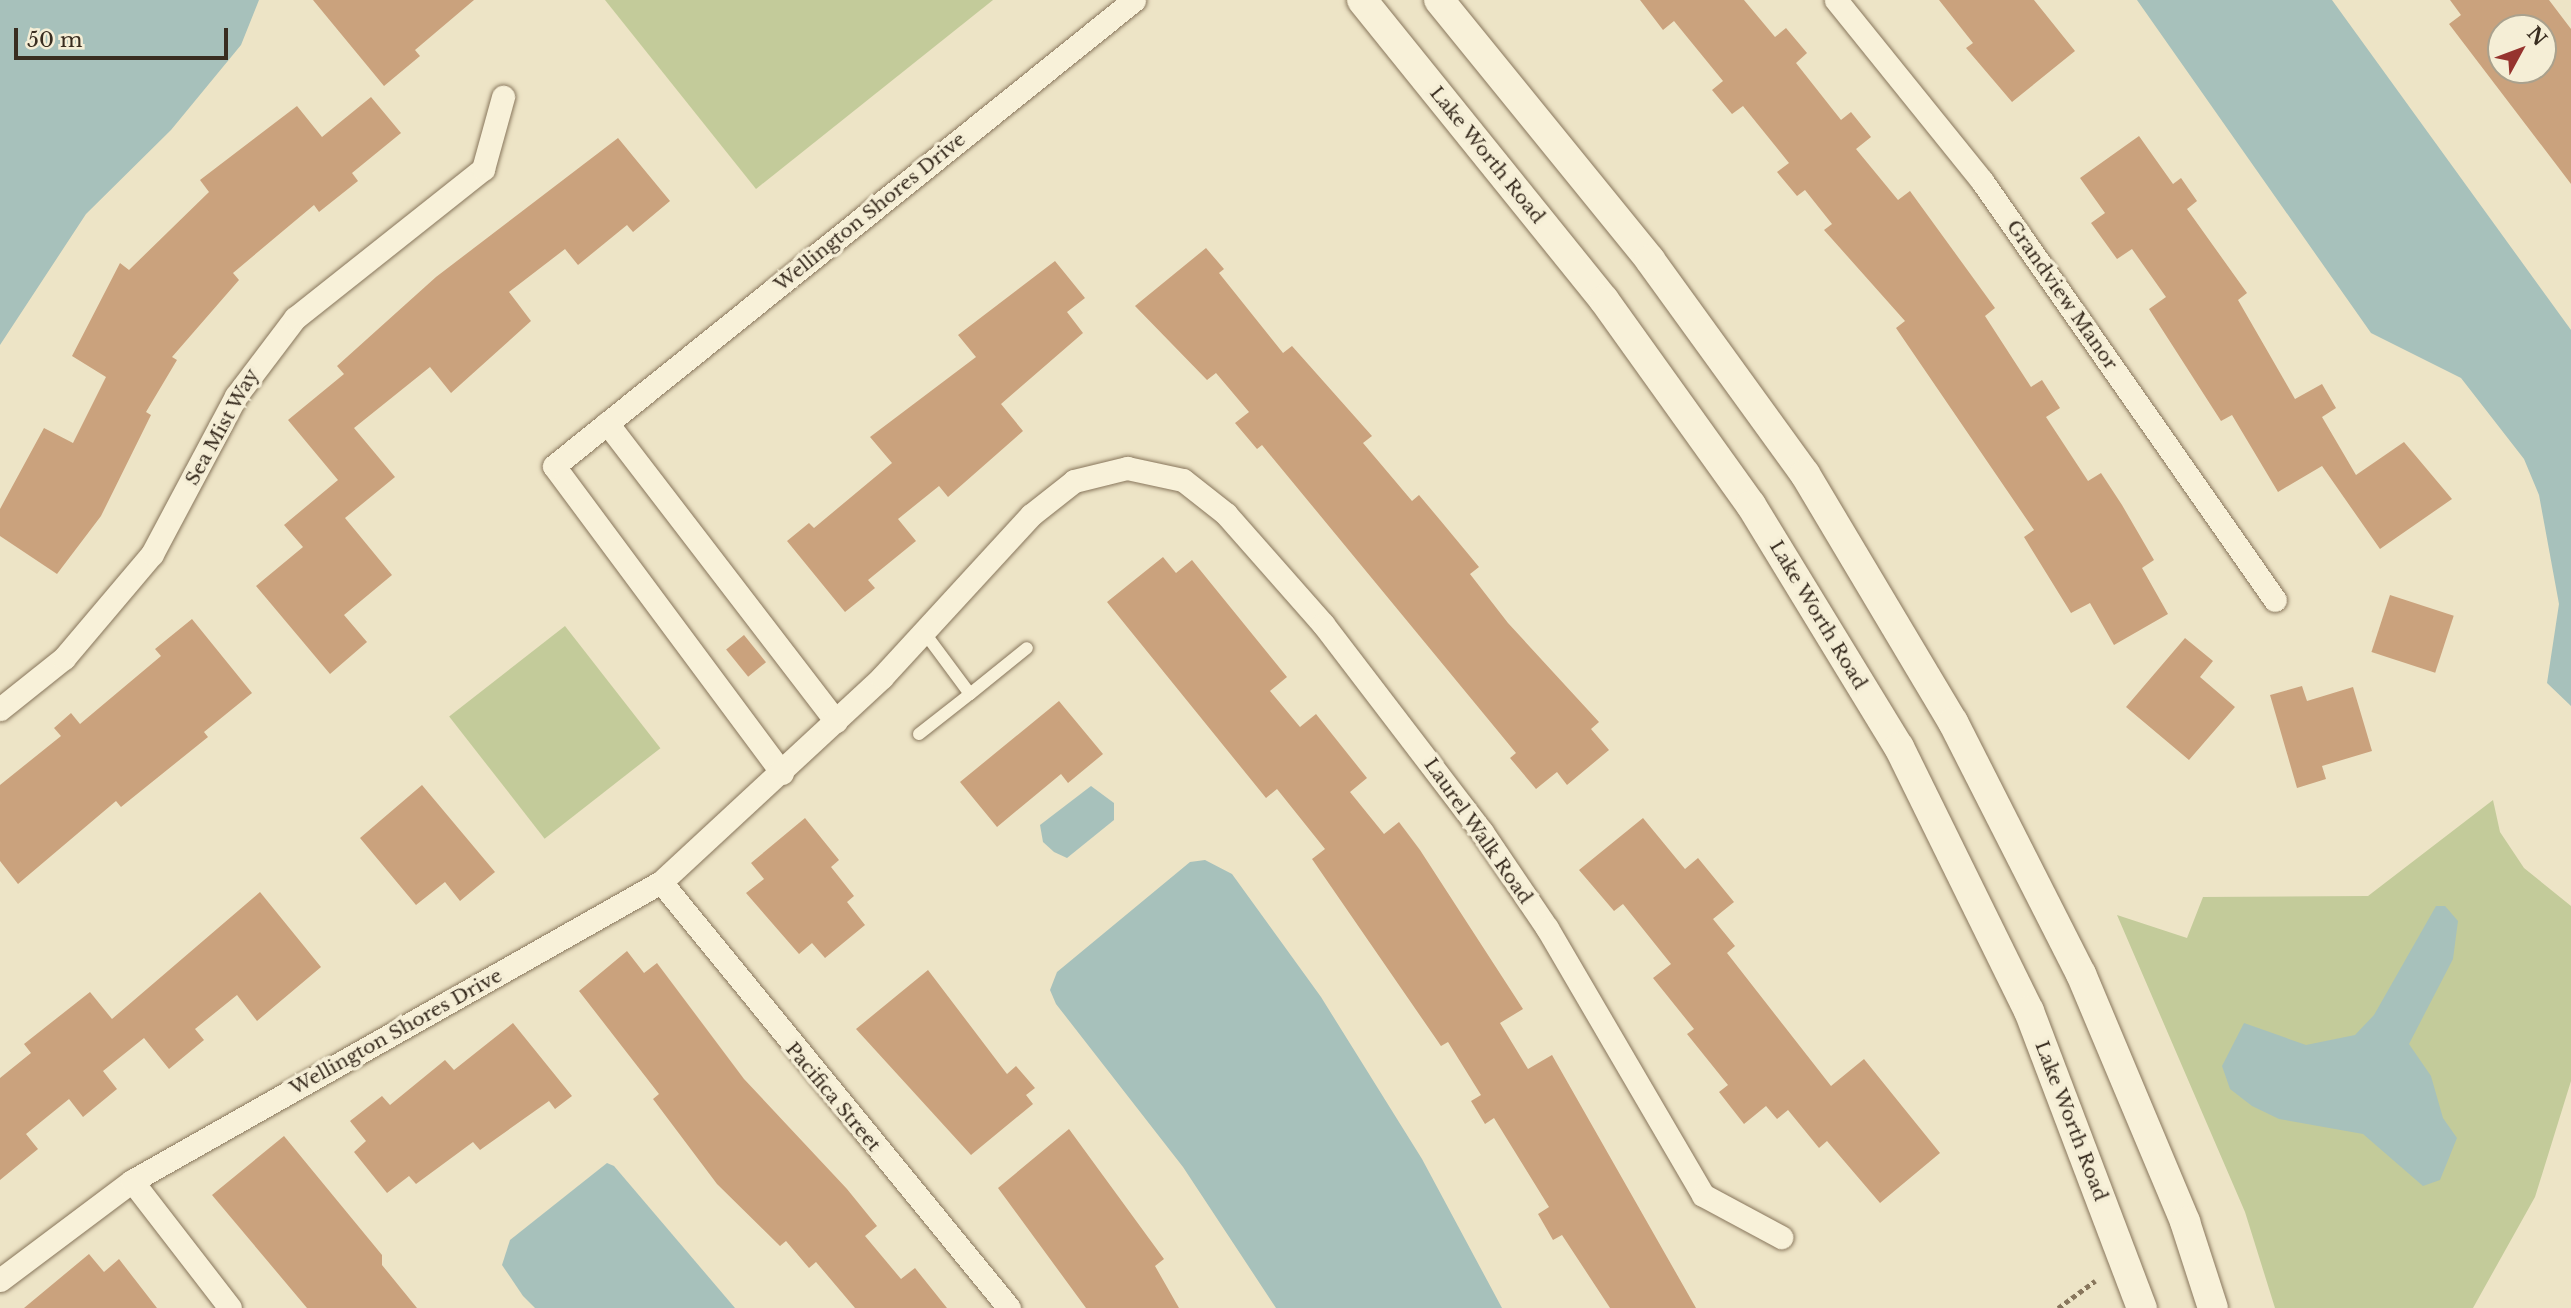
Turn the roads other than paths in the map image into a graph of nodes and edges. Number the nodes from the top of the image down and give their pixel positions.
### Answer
1 (1134, 0) edge
2 (1362, 0) edge
3 (1439, 0) edge
4 (1836, 0) edge
5 (503, 97) dead end
6 (607, 423) junction
7 (1127, 468) joint
8 (2275, 600) dead end
9 (923, 632) junction
10 (1027, 648) dead end
11 (970, 694) junction
12 (0, 709) edge
13 (836, 721) junction
14 (919, 734) dead end
15 (782, 773) junction
16 (661, 882) junction
17 (132, 1181) junction
18 (1781, 1237) dead end
19 (0, 1280) edge
20 (230, 1308) edge
21 (1009, 1308) edge
22 (2142, 1308) edge
23 (2213, 1308) edge

1 - 6 street, Wellington Shores Drive
2 - 22 street, Lake Worth Road
3 - 23 street
4 - 8 street, Grandview Manor
5 - 12 street, Sea Mist Way
6 - 13 street
6 - 15 street, Wellington Shores Drive
7 - 9 street, Wellington Shores Drive
7 - 18 street, Laurel Walk Road
9 - 11 lane
9 - 13 street, Wellington Shores Drive
10 - 11 lane
11 - 14 lane
13 - 15 street, Wellington Shores Drive
15 - 16 street, Wellington Shores Drive
16 - 17 street, Wellington Shores Drive
16 - 21 street, Pacifica Street
17 - 19 street, Wellington Shores Drive
17 - 20 street

